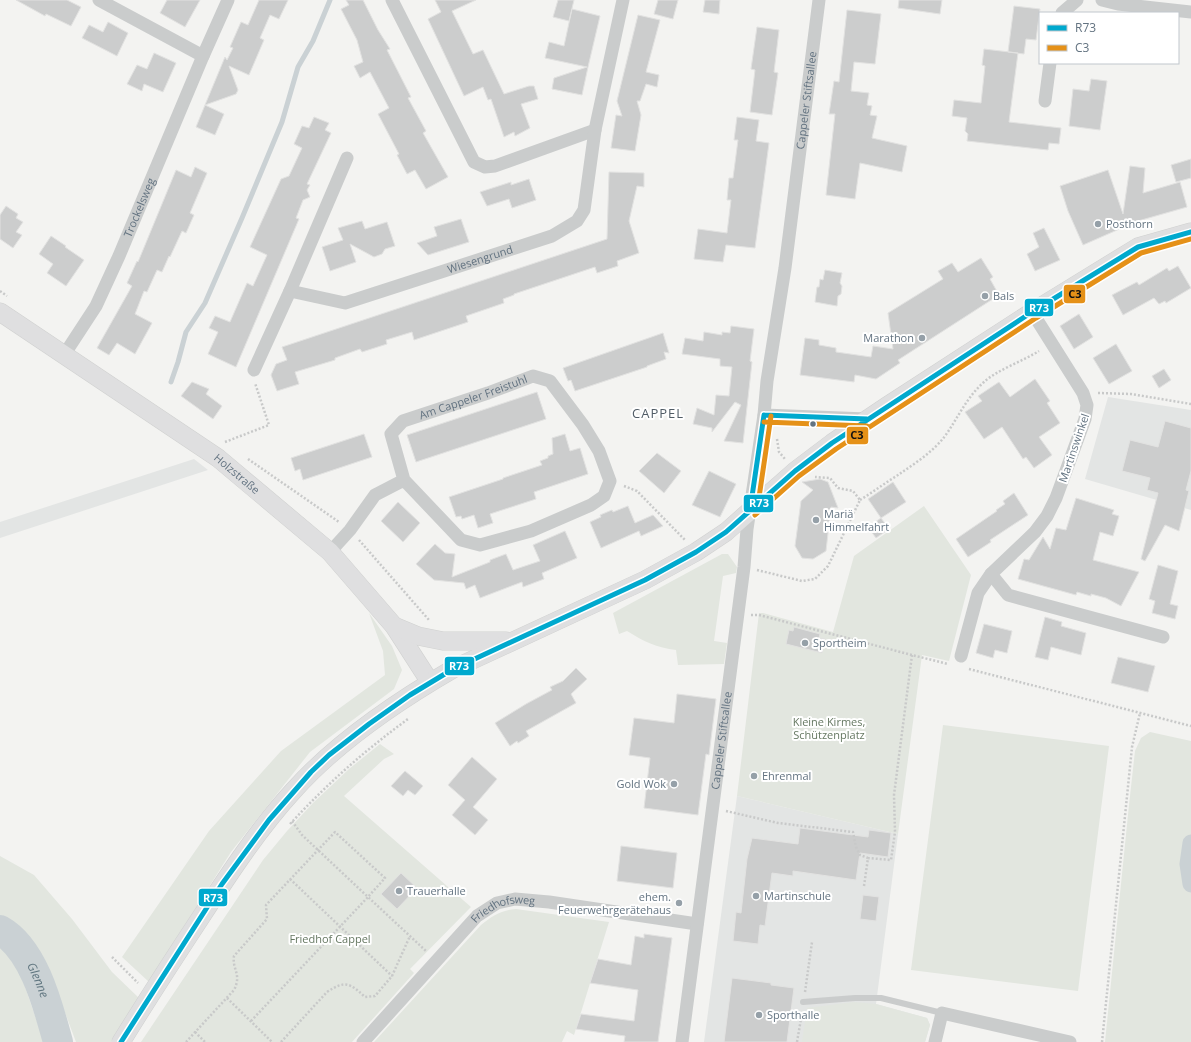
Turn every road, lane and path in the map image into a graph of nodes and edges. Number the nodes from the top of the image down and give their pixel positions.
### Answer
1 (99, 0) edge
2 (228, 0) edge
3 (392, 0) edge
4 (622, 0) edge
5 (819, 0) edge
6 (1077, 0) edge
7 (1102, 0) edge
8 (1063, 12) edge
9 (1191, 12) edge
10 (203, 56) junction
11 (1050, 64) edge
12 (1044, 101) dead end
13 (595, 130) junction
14 (347, 158) dead end
15 (1191, 232) edge
16 (290, 291) junction
17 (0, 312) edge
18 (1032, 312) junction
19 (1052, 344) junction
20 (64, 355) junction
21 (254, 370) joint
22 (1083, 393) junction
23 (1191, 404) edge
24 (764, 415) junction
25 (867, 419) junction
26 (225, 442) dead end
27 (814, 478) dead end
28 (404, 480) junction
29 (610, 481) junction
30 (860, 500) junction
31 (750, 510) junction
32 (330, 552) junction
33 (696, 552) junction
34 (744, 567) junction
35 (991, 574) junction
36 (394, 626) junction
37 (1163, 637) dead end
38 (510, 641) junction
39 (912, 655) dead end
40 (961, 656) dead end
41 (430, 682) junction
42 (1140, 713) dead end
43 (408, 719) dead end
44 (712, 808) junction
45 (292, 821) junction
46 (288, 825) dead end
47 (318, 850) junction
48 (868, 858) junction
49 (290, 879) junction
50 (864, 886) dead end
51 (368, 897) junction
52 (697, 924) junction
53 (339, 927) junction
54 (410, 936) junction
55 (112, 957) dead end
56 (436, 960) junction
57 (392, 976) junction
58 (150, 994) junction
59 (227, 998) junction
60 (804, 1002) dead end
61 (942, 1013) junction
62 (251, 1021) junction
63 (195, 1032) junction
64 (121, 1042) edge
65 (186, 1042) edge
66 (205, 1042) edge
67 (272, 1042) edge
68 (281, 1042) edge
69 (363, 1042) edge
70 (682, 1042) edge
71 (935, 1042) edge
72 (1070, 1042) edge
73 (1102, 1042) edge

1 - 10 street
2 - 10 street, Trockelsweg
3 - 13 street
4 - 13 street, Wiesengrund
5 - 24 street, Cappeler Stiftsallee
6 - 8 street
7 - 9 street
10 - 20 street, Trockelsweg
11 - 12 street
13 - 16 street, Wiesengrund
14 - 16 street
15 - 18 main road
16 - 21 street
17 - 20 main road, Holzstraße
18 - 19 street, Martinswinkel
18 - 25 main road
19 - 22 street, Martinswinkel
19 - 30 path
20 - 32 main road, Holzstraße
21 - 26 path
22 - 23 path
22 - 35 street, Martinswinkel
24 - 25 street
24 - 31 street, Cappeler Stiftsallee
25 - 31 main road
27 - 30 path
28 - 29 street, Am Cappeler Freistuhl
28 - 29 street, Am Cappeler Freistuhl
28 - 32 street
29 - 33 path
30 - 34 path
31 - 33 main road
31 - 34 street, Cappeler Stiftsallee
32 - 36 main road, Holzstraße
33 - 38 main road
34 - 44 street, Cappeler Stiftsallee
35 - 37 street
35 - 40 street, Martinswinkel
36 - 38 main road
36 - 41 main road, Holzstraße
38 - 41 main road
39 - 48 path
41 - 58 main road
42 - 73 path
43 - 45 path
44 - 48 path
44 - 52 street, Cappeler Stiftsallee
45 - 46 path
45 - 47 path
47 - 49 path
47 - 51 path
47 - 51 path
48 - 50 path
49 - 53 path
49 - 59 path
51 - 53 path
51 - 54 path
52 - 56 street, Friedhofsweg
52 - 70 street, Cappeler Stiftsallee
53 - 57 path
53 - 62 path
54 - 56 path
54 - 57 path
55 - 58 path
56 - 69 street, Friedhofsweg
57 - 68 path
58 - 64 main road
59 - 62 path
59 - 63 path
60 - 61 lane
61 - 71 street
61 - 72 street
62 - 67 path
63 - 65 path
63 - 66 path

